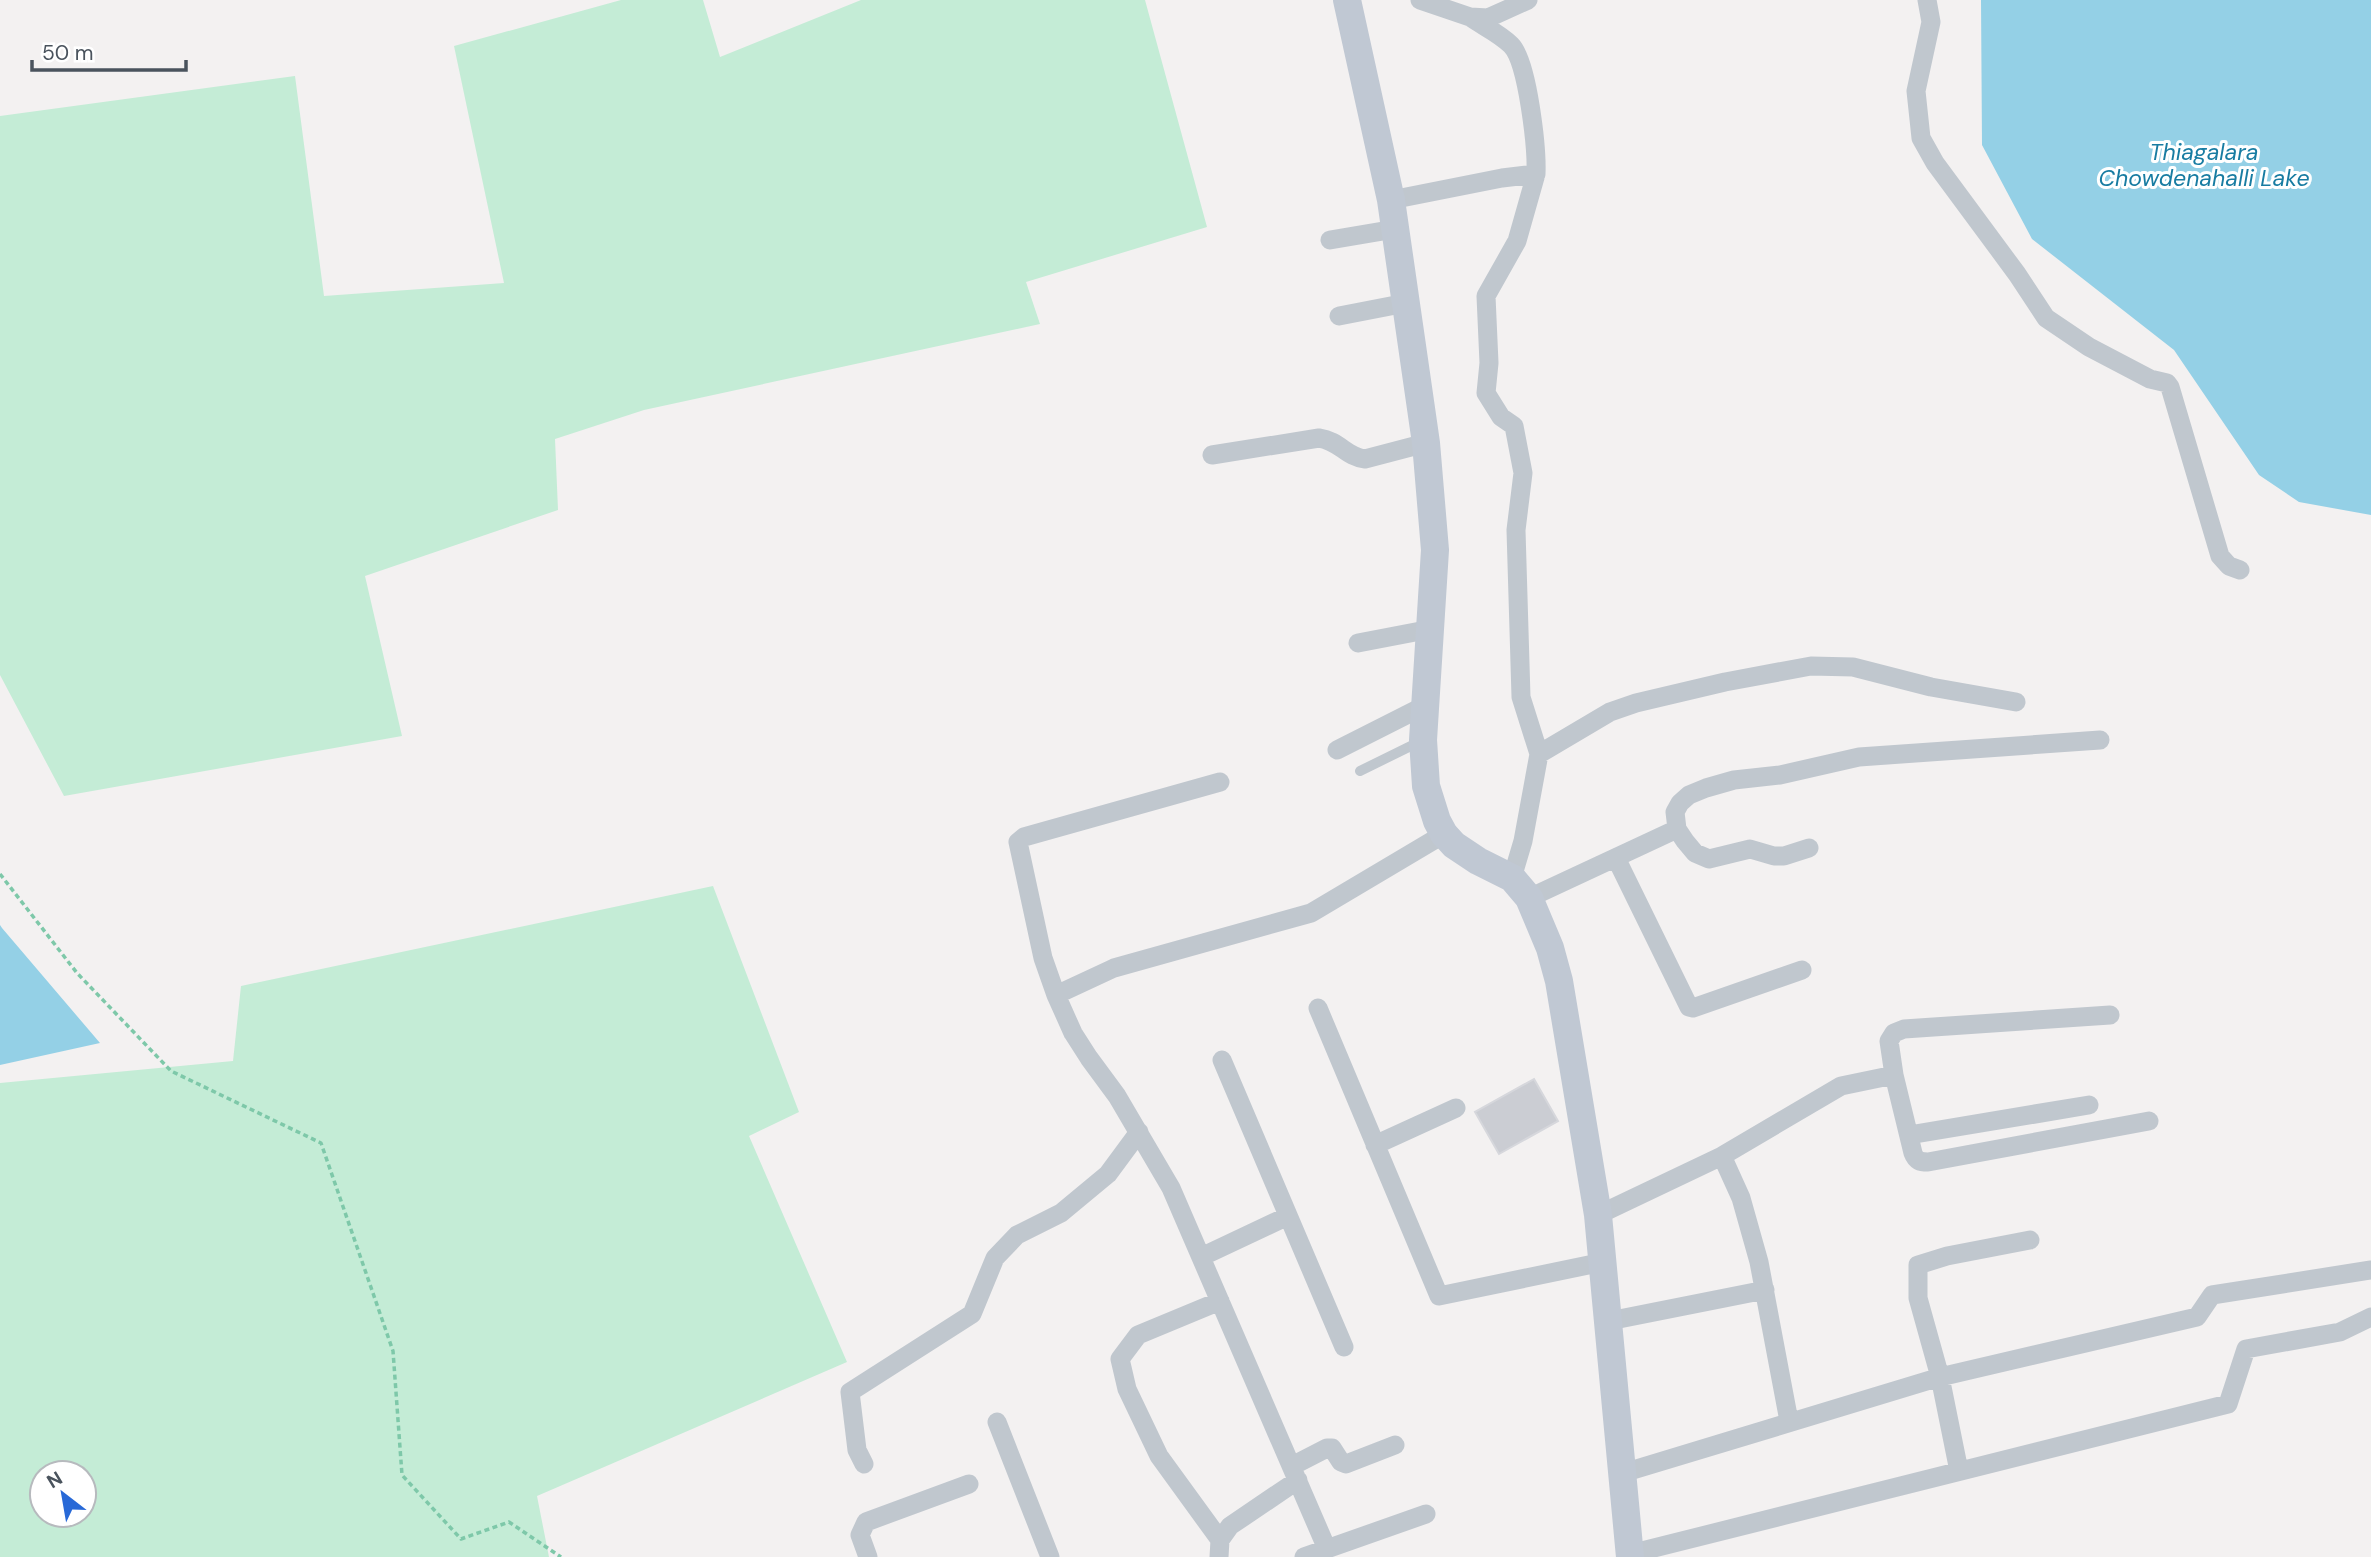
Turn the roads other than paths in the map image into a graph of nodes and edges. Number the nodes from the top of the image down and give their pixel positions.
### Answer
1 (1347, 0) edge
2 (1420, 0) edge
3 (1528, 0) edge
4 (1927, 0) edge
5 (1470, 17) junction
6 (1536, 174) junction
7 (1391, 200) junction
8 (1395, 229) junction
9 (1330, 240) dead end
10 (1406, 303) junction
11 (1339, 316) dead end
12 (1426, 443) junction
13 (1212, 455) dead end
14 (2240, 570) dead end
15 (1431, 629) junction
16 (1358, 643) dead end
17 (2016, 702) dead end
18 (1426, 705) junction
19 (1423, 740) junction
20 (2100, 740) dead end
21 (1337, 750) dead end
22 (1539, 754) junction
23 (1360, 771) dead end
24 (1220, 782) dead end
25 (1676, 829) junction
26 (1444, 834) junction
27 (1809, 848) dead end
28 (1616, 858) junction
29 (1521, 888) junction
30 (1802, 970) dead end
31 (1056, 995) junction
32 (1318, 1008) dead end
33 (2109, 1015) dead end
34 (1222, 1060) dead end
35 (1894, 1075) junction
36 (2089, 1105) dead end
37 (1456, 1108) dead end
38 (2149, 1121) dead end
39 (1139, 1132) junction
40 (1909, 1135) junction
41 (1376, 1145) junction
42 (1722, 1156) junction
43 (1598, 1214) junction
44 (1288, 1216) junction
45 (2030, 1240) dead end
46 (1201, 1257) junction
47 (1603, 1262) junction
48 (2371, 1270) edge
49 (1765, 1290) junction
50 (1220, 1301) junction
51 (2371, 1317) edge
52 (1609, 1321) junction
53 (1344, 1347) dead end
54 (1940, 1377) junction
55 (997, 1422) dead end
56 (1789, 1422) junction
57 (1395, 1445) dead end
58 (864, 1464) dead end
59 (1959, 1471) junction
60 (1295, 1473) junction
61 (1623, 1473) junction
62 (969, 1484) dead end
63 (1426, 1514) dead end
64 (1219, 1548) edge
65 (1327, 1549) junction
66 (1044, 1555) edge
67 (1630, 1555) edge
68 (867, 1557) edge
69 (1304, 1557) edge

1 - 7 street
2 - 5 street
3 - 5 street
4 - 14 street
5 - 6 street
6 - 7 street
6 - 22 street
7 - 8 street
8 - 9 street
8 - 10 street
10 - 11 street
10 - 12 street
12 - 13 street
12 - 15 street
15 - 16 street
15 - 18 street
17 - 22 street
18 - 19 street
18 - 21 street
19 - 23 lane
19 - 26 street
20 - 25 street
22 - 29 street
24 - 31 street
25 - 27 street
25 - 28 street
26 - 29 street
26 - 31 street
28 - 29 street
28 - 30 street
29 - 43 street
31 - 39 street
32 - 41 street
33 - 35 street
34 - 44 street
35 - 40 street
35 - 42 street
36 - 40 street
37 - 41 street
38 - 40 street
39 - 46 street
39 - 58 street
41 - 47 street
42 - 43 street
42 - 49 street
43 - 47 street
44 - 46 street
44 - 53 street
45 - 54 street
46 - 50 street
47 - 52 street
48 - 54 street
49 - 52 street
49 - 56 street
50 - 60 street
50 - 64 street
51 - 59 street
52 - 61 street
54 - 56 street
54 - 59 street
55 - 66 street
56 - 61 street
57 - 60 street
59 - 67 street
60 - 64 street
60 - 65 street
61 - 67 street
62 - 68 street
63 - 65 street
65 - 69 street

